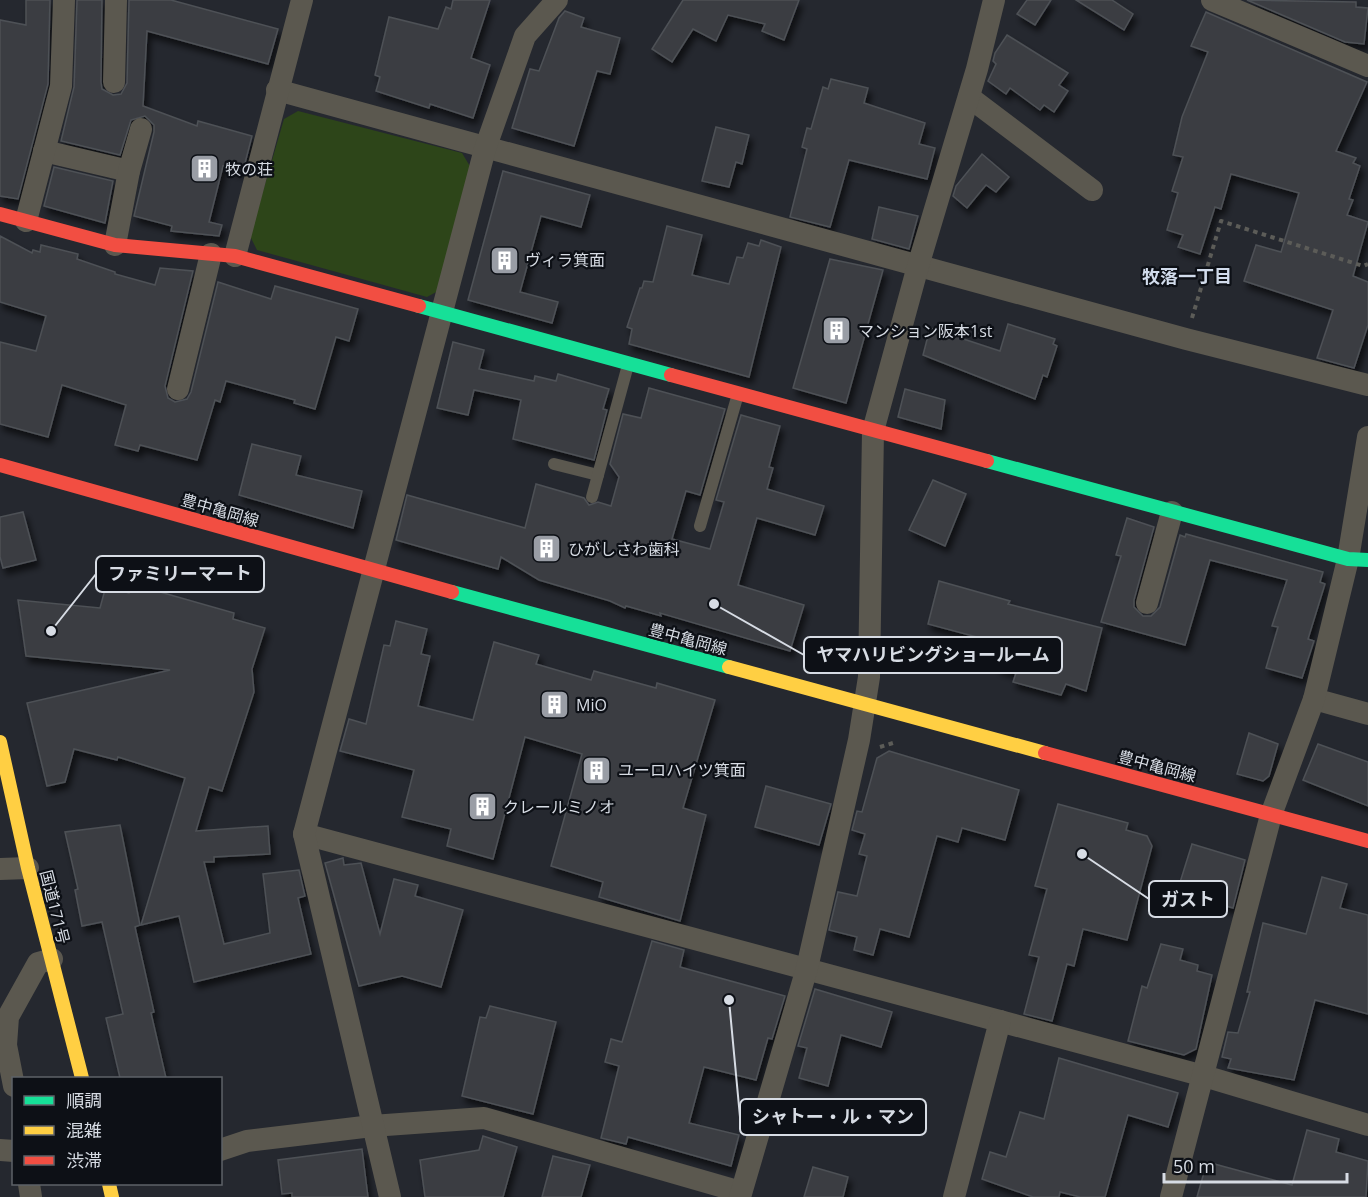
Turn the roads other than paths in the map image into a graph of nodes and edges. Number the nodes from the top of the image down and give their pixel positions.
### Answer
1 (64, 0) edge
2 (116, 0) edge
3 (302, 0) edge
4 (558, 0) edge
5 (994, 0) edge
6 (1212, 0) edge
7 (1368, 66) edge
8 (114, 82) dead end
9 (277, 90) junction
10 (969, 97) junction
11 (141, 129) dead end
12 (485, 149) junction
13 (44, 151) junction
14 (129, 171) junction
15 (1092, 190) dead end
16 (0, 214) edge
17 (26, 221) junction
18 (114, 245) junction
19 (212, 254) junction
20 (235, 256) junction
21 (918, 266) junction
22 (440, 314) junction
23 (628, 365) junction
24 (1368, 386) edge
25 (178, 389) dead end
26 (738, 394) junction
27 (873, 431) junction
28 (1368, 436) edge
29 (554, 464) dead end
30 (0, 465) edge
31 (598, 475) junction
32 (592, 497) dead end
33 (1172, 512) junction
34 (700, 526) dead end
35 (1358, 560) edge
36 (373, 570) junction
37 (1147, 603) dead end
38 (1314, 699) junction
39 (865, 704) junction
40 (1368, 714) edge
41 (0, 742) edge
42 (1271, 815) junction
43 (304, 834) junction
44 (1368, 841) edge
45 (28, 868) junction
46 (0, 869) edge
47 (51, 959) junction
48 (807, 968) junction
49 (1000, 1021) junction
50 (1204, 1076) junction
51 (12, 1077) edge
52 (82, 1077) edge
53 (1368, 1125) edge
54 (372, 1126) junction
55 (222, 1149) edge
56 (741, 1194) edge
57 (390, 1197) edge
58 (954, 1197) edge
59 (1171, 1197) edge

1 - 13 street
2 - 8 street
3 - 9 street
4 - 12 street
5 - 10 street
6 - 7 street
9 - 12 street
9 - 20 street
10 - 15 street
10 - 21 street
11 - 14 street
12 - 21 street
12 - 22 street
13 - 14 street
13 - 17 street
14 - 18 street
16 - 17 main road
17 - 18 main road
18 - 19 main road
19 - 20 main road
19 - 25 street
20 - 22 main road
21 - 24 street
21 - 27 street
22 - 23 main road
22 - 36 street
23 - 26 main road
23 - 31 lane
26 - 27 main road
26 - 34 lane
27 - 33 main road
27 - 39 street
28 - 35 street
29 - 31 lane
30 - 36 main road, 豊中亀岡線
31 - 32 lane
33 - 35 main road
33 - 37 street
35 - 38 street
36 - 39 main road, 豊中亀岡線
36 - 43 street
38 - 40 street
38 - 42 street
39 - 42 main road, 豊中亀岡線
39 - 48 street
41 - 45 main road, 国道171号
42 - 44 main road, 豊中亀岡線
42 - 50 street
43 - 48 street
43 - 54 street
45 - 46 street
45 - 47 main road, 国道171号
47 - 51 street
47 - 52 main road, 国道171号
48 - 49 street
48 - 56 street
49 - 50 street
49 - 58 street
50 - 53 street
50 - 59 street
54 - 55 street
54 - 56 street
54 - 57 street

